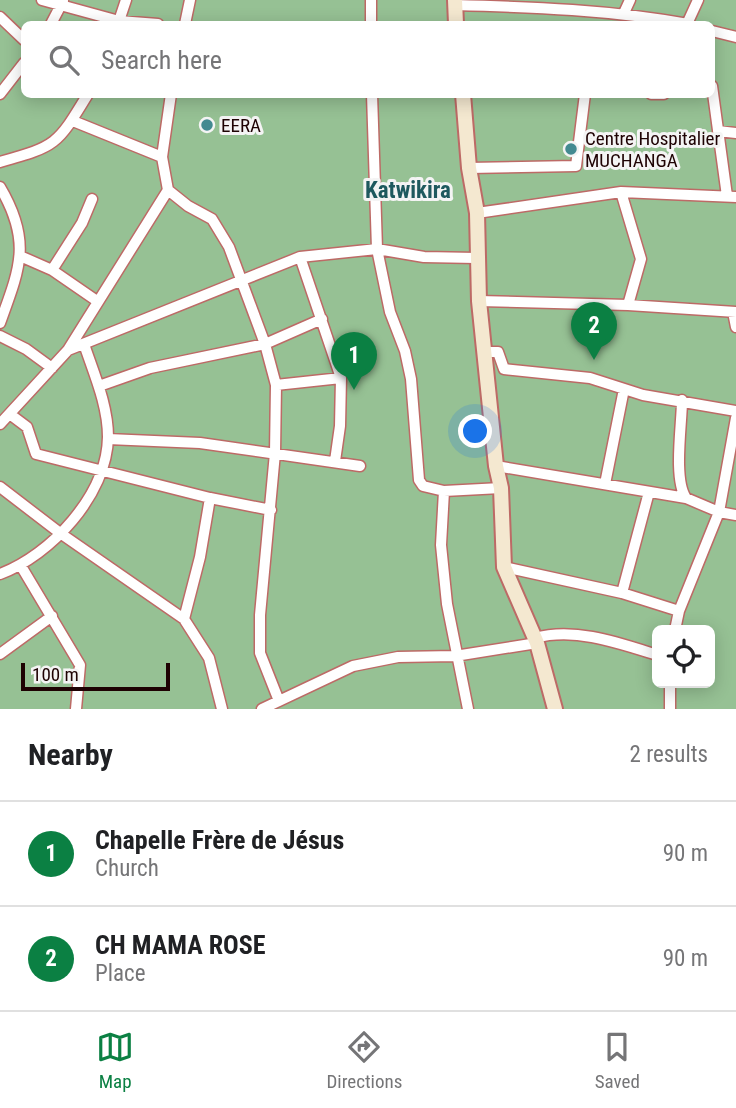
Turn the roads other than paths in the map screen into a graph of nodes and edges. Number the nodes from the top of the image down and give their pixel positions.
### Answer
1 (42, 0) edge
2 (126, 0) edge
3 (190, 0) edge
4 (371, 0) edge
5 (630, 0) edge
6 (698, 0) edge
7 (62, 3) edge
8 (455, 3) edge
9 (543, 4) edge
10 (624, 13) junction
11 (0, 17) edge
12 (53, 21) edge
13 (113, 21) edge
14 (120, 21) edge
15 (186, 21) edge
16 (371, 21) edge
17 (456, 21) edge
18 (671, 21) edge
19 (689, 21) edge
20 (715, 32) edge
21 (21, 37) edge
22 (736, 37) edge
23 (21, 67) edge
24 (0, 94) edge
25 (170, 98) edge
26 (372, 98) edge
27 (463, 98) edge
28 (584, 98) edge
29 (714, 98) edge
30 (85, 99) edge
31 (73, 121) junction
32 (718, 131) junction
33 (736, 133) edge
34 (162, 157) junction
35 (0, 162) edge
36 (469, 168) junction
37 (0, 187) edge
38 (168, 190) junction
39 (621, 192) junction
40 (731, 197) edge
41 (92, 199) dead end
42 (477, 213) junction
43 (377, 250) junction
44 (20, 256) junction
45 (300, 257) junction
46 (476, 258) junction
47 (52, 270) junction
48 (241, 281) junction
49 (97, 301) junction
50 (479, 301) junction
51 (628, 305) junction
52 (735, 312) edge
53 (322, 319) junction
54 (0, 323) edge
55 (736, 327) edge
56 (0, 335) edge
57 (84, 344) junction
58 (265, 344) junction
59 (68, 350) junction
60 (484, 352) junction
61 (52, 368) junction
62 (341, 378) junction
63 (275, 385) junction
64 (99, 386) junction
65 (624, 390) junction
66 (682, 400) junction
67 (736, 411) edge
68 (11, 415) junction
69 (736, 418) edge
70 (0, 424) edge
71 (108, 439) junction
72 (275, 453) junction
73 (335, 461) junction
74 (360, 466) dead end
75 (496, 466) junction
76 (102, 470) junction
77 (605, 484) junction
78 (0, 487) edge
79 (501, 488) junction
80 (444, 491) junction
81 (649, 492) junction
82 (210, 498) junction
83 (686, 498) junction
84 (271, 510) junction
85 (719, 512) junction
86 (736, 515) edge
87 (60, 533) junction
88 (21, 566) junction
89 (504, 567) junction
90 (0, 574) edge
91 (622, 593) junction
92 (679, 611) junction
93 (52, 616) junction
94 (184, 619) junction
95 (676, 625) edge
96 (536, 641) junction
97 (652, 653) edge
98 (0, 654) edge
99 (455, 656) junction
100 (670, 688) edge
101 (279, 701) junction
102 (76, 709) edge
103 (222, 709) edge
104 (262, 709) edge
105 (468, 709) edge
106 (555, 709) edge
107 (670, 709) edge

1 - 7 street
2 - 14 street
3 - 15 street
4 - 16 street
5 - 10 street
6 - 19 street
7 - 12 street
7 - 13 street
8 - 9 street
8 - 17 street
9 - 10 street
10 - 18 street
11 - 21 street
20 - 22 street
23 - 24 street
25 - 34 street
26 - 43 street
27 - 36 street
28 - 36 street
29 - 32 street
30 - 31 street
31 - 34 street
31 - 35 street
32 - 33 street
32 - 40 street
34 - 38 street
36 - 42 street
37 - 44 street
38 - 48 street
38 - 49 street
39 - 40 street
39 - 42 street
39 - 51 street
41 - 47 street
42 - 46 street
43 - 45 street
43 - 46 street
43 - 80 street
44 - 47 street
44 - 54 street
45 - 48 street
45 - 53 street
46 - 50 street
47 - 49 street
48 - 57 street
48 - 58 street
49 - 59 street
50 - 51 street
50 - 60 street
51 - 52 street
52 - 55 street
53 - 58 street
53 - 62 street
56 - 61 street
57 - 59 street
57 - 64 street
58 - 63 street
58 - 64 street
59 - 61 street
60 - 65 street
60 - 75 street
61 - 68 street
62 - 63 street
62 - 73 street
63 - 72 street
64 - 71 street
65 - 66 street
65 - 77 street
66 - 67 street
66 - 83 street
68 - 70 street
68 - 76 street
69 - 85 street
71 - 72 street
71 - 76 street
72 - 73 street
72 - 84 street
73 - 74 street
75 - 77 street
75 - 79 street
76 - 82 street
76 - 87 street
77 - 81 street
78 - 87 street
79 - 80 street
79 - 89 street
80 - 99 street
81 - 83 street
81 - 91 street
82 - 84 street
82 - 94 street
83 - 85 street
84 - 101 street
85 - 86 street
85 - 92 street
87 - 88 street
87 - 94 street
88 - 90 street
88 - 93 street
89 - 91 street
89 - 96 street
91 - 92 street
92 - 95 street
93 - 98 street
93 - 102 street
94 - 103 street
96 - 97 street
96 - 99 street
96 - 106 street
99 - 101 street
99 - 105 street
100 - 107 street
101 - 104 street

